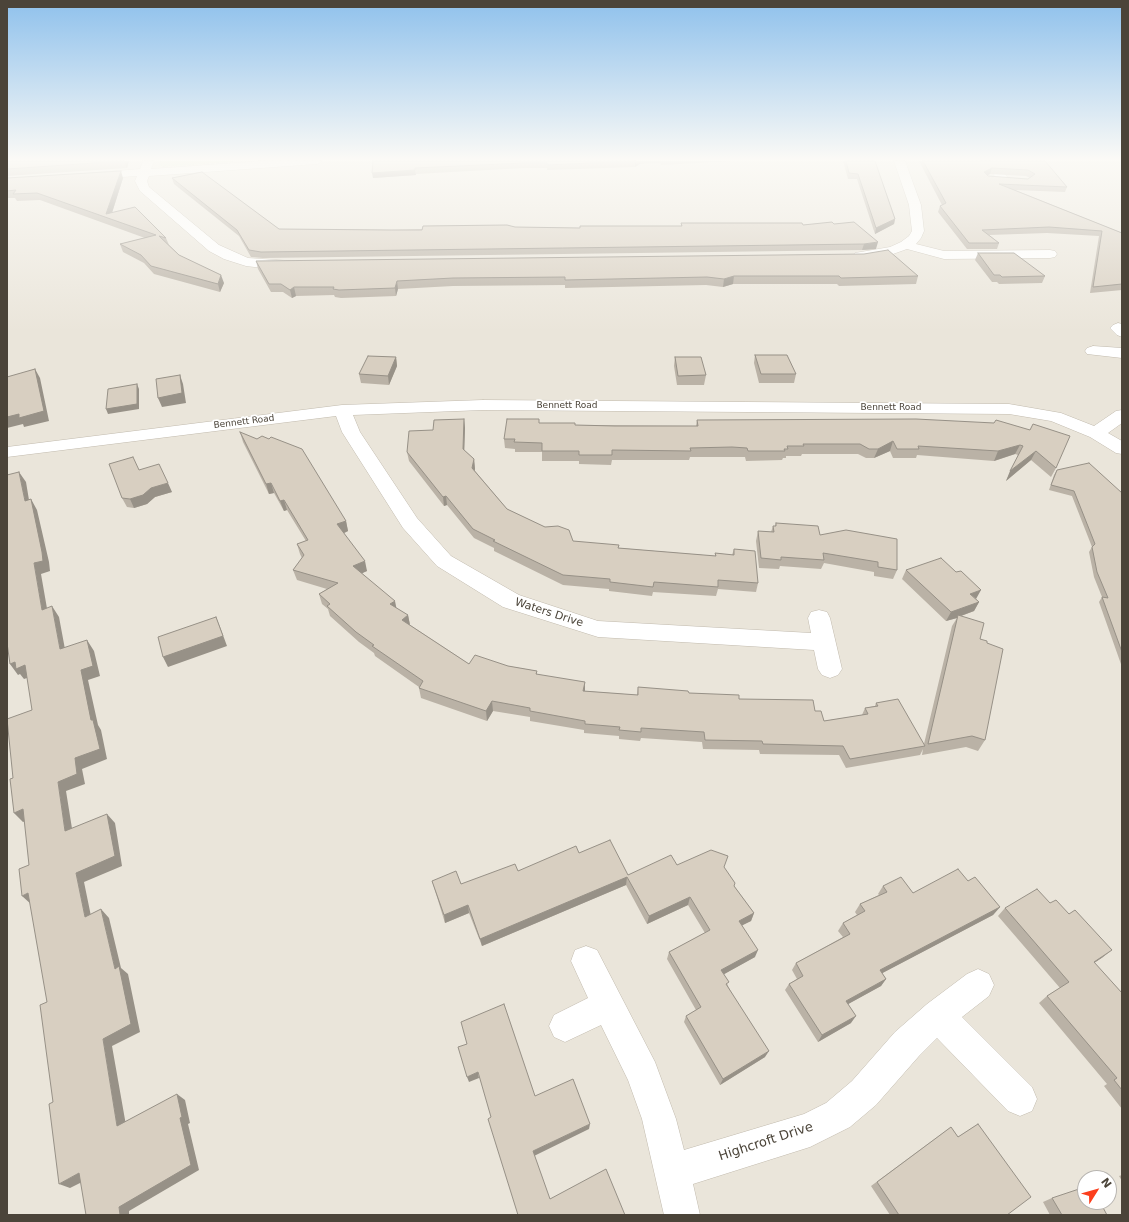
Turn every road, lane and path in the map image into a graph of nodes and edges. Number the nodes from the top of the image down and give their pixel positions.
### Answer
1 (178, 218) edge
2 (918, 218) edge
3 (906, 245) junction
4 (1050, 254) dead end
5 (846, 256) edge
6 (295, 264) edge
7 (1093, 351) dead end
8 (1122, 353) edge
9 (342, 410) junction
10 (1122, 414) edge
11 (1096, 433) junction
12 (1122, 449) edge
13 (7, 452) edge
14 (819, 618) dead end
15 (824, 642) junction
16 (830, 670) dead end
17 (586, 961) dead end
18 (978, 985) dead end
19 (608, 1005) junction
20 (938, 1015) junction
21 (565, 1026) dead end
22 (1020, 1099) dead end
23 (672, 1172) junction
24 (682, 1215) edge

1 - 6 street
2 - 3 street
3 - 4 street
3 - 5 street
7 - 8 street
9 - 11 street, Bennett Road
9 - 13 street, Bennett Road
9 - 15 street, Waters Drive
10 - 11 street
11 - 12 street, Bennett Road
14 - 15 street
15 - 16 street
17 - 19 street
18 - 20 street, Highcroft Drive
19 - 21 street
19 - 23 street
20 - 22 street
20 - 23 street, Highcroft Drive
23 - 24 street

